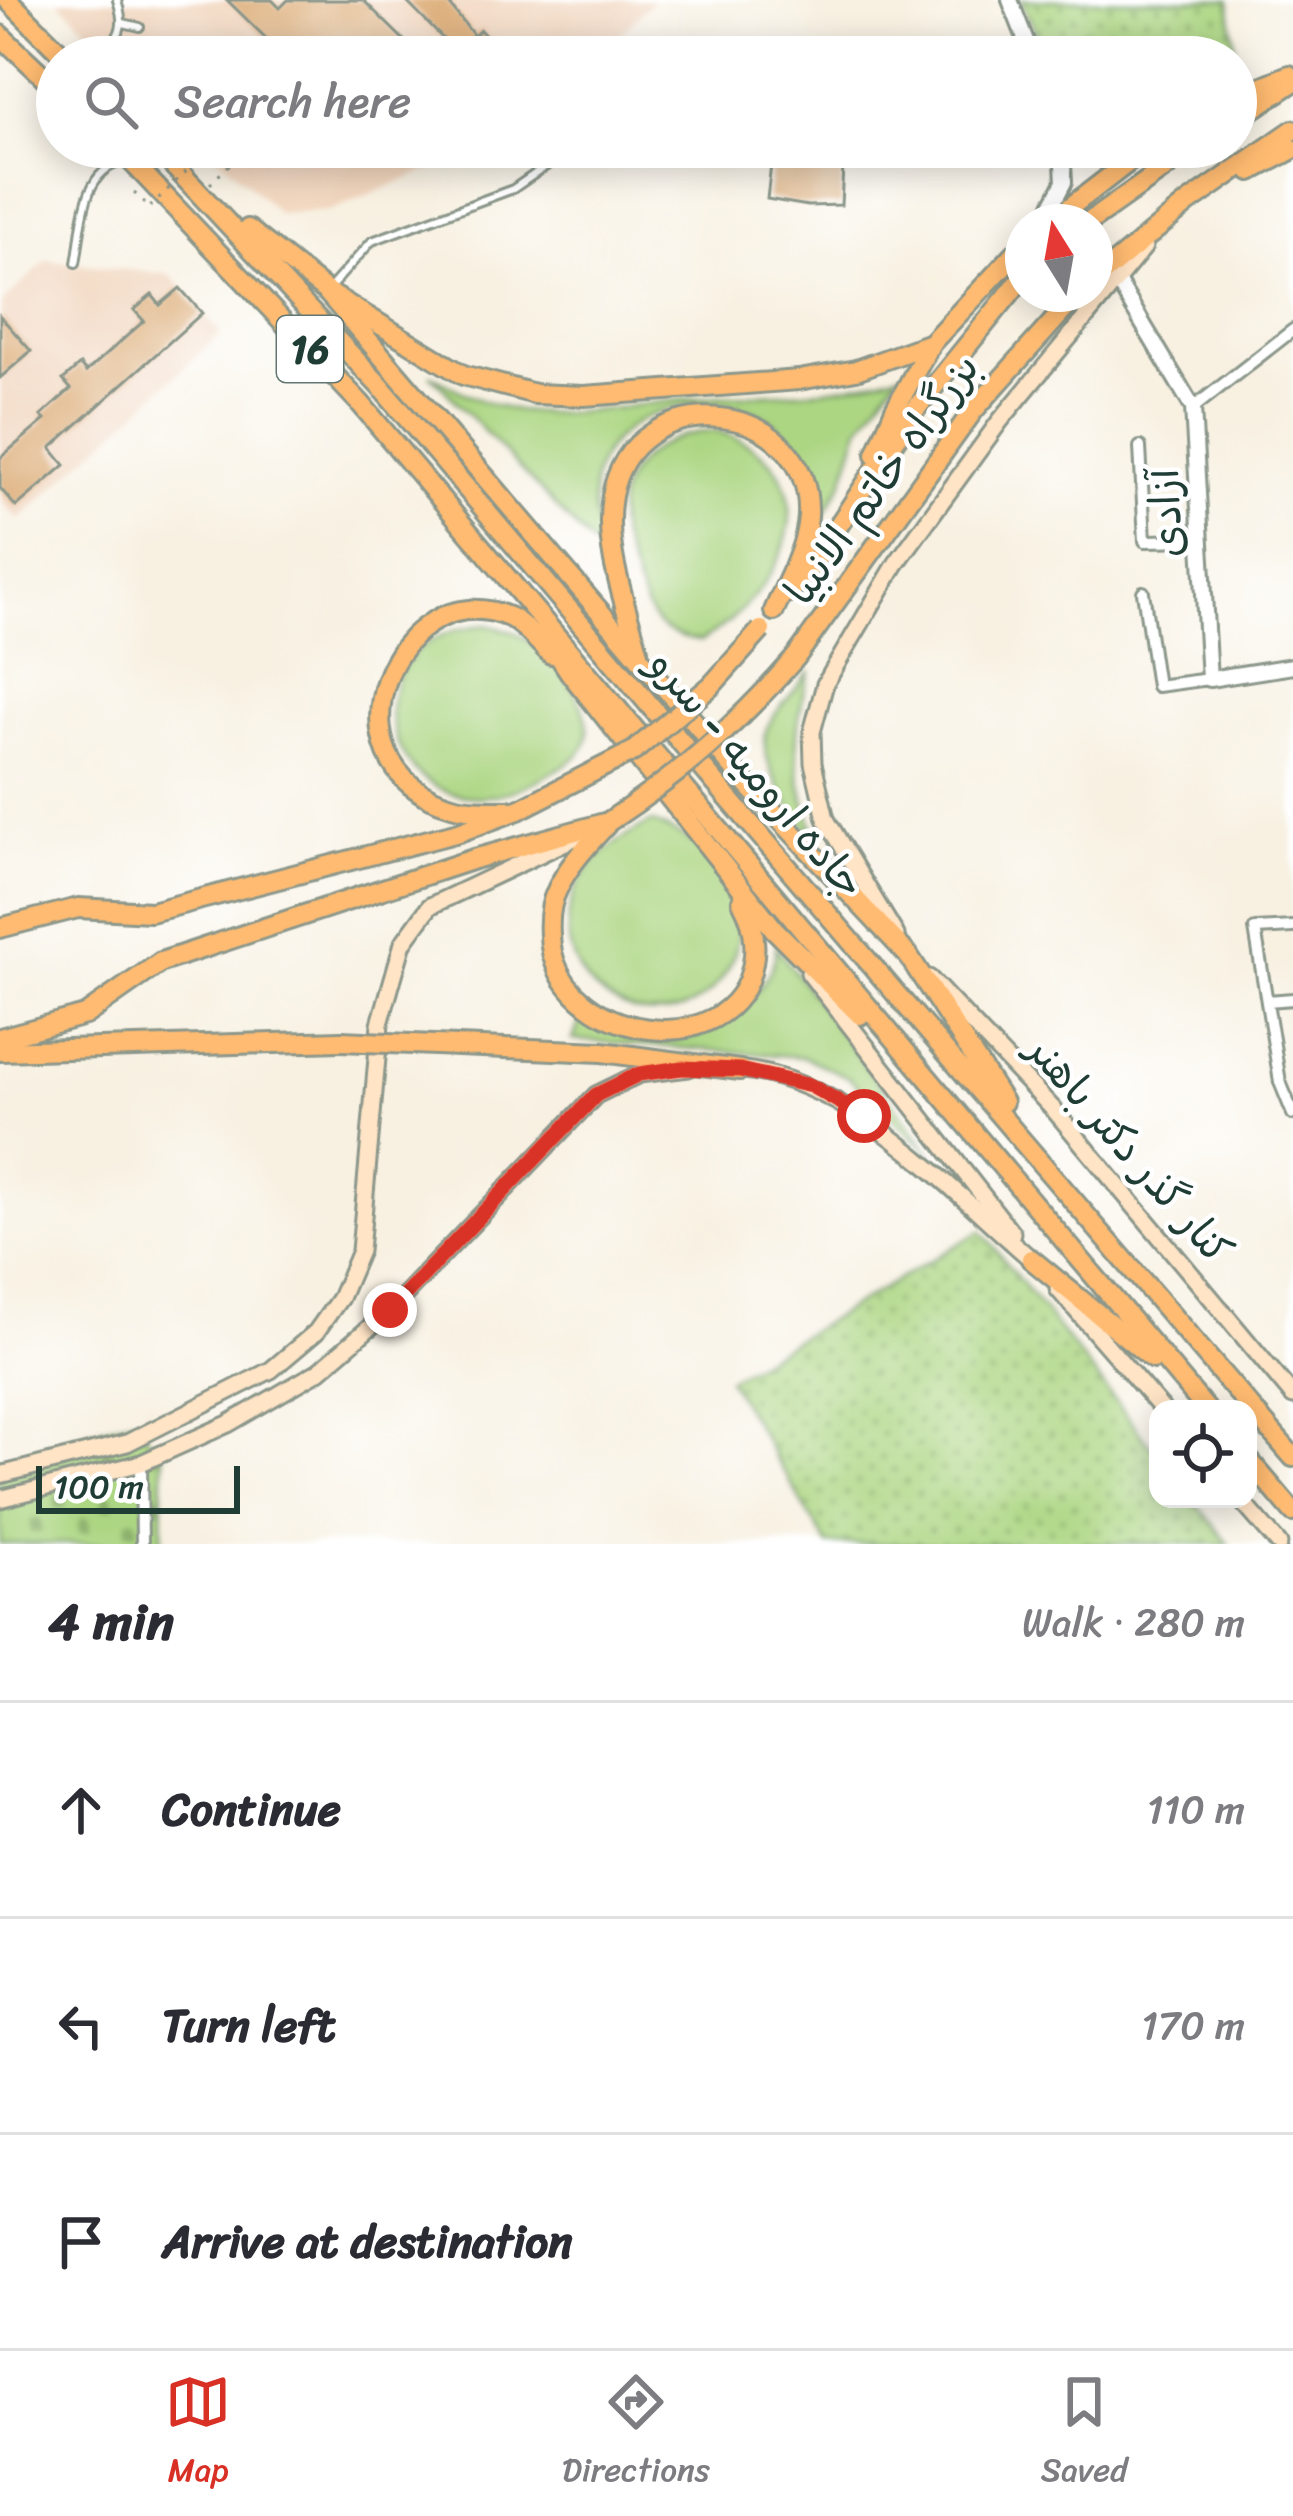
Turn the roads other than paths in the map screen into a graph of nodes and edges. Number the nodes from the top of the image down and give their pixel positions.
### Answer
1 (8, 0) edge
2 (117, 0) edge
3 (1010, 0) edge
4 (123, 23) junction
5 (140, 27) dead end
6 (0, 35) edge
7 (44, 36) edge
8 (119, 36) edge
9 (1024, 36) edge
10 (36, 69) edge
11 (1293, 78) edge
12 (1257, 90) edge
13 (1257, 104) edge
14 (1293, 130) edge
15 (1293, 149) edge
16 (1257, 155) edge
17 (104, 168) edge
18 (138, 168) edge
19 (177, 168) edge
20 (544, 168) edge
21 (1063, 168) edge
22 (1120, 168) edge
23 (1165, 168) edge
24 (1238, 168) edge
25 (1256, 168) edge
26 (1257, 168) edge
27 (202, 192) junction
28 (1188, 203) junction
29 (1055, 204) edge
30 (1071, 204) edge
31 (1113, 205) edge
32 (1170, 218) junction
33 (76, 263) dead end
34 (1005, 264) edge
35 (1113, 265) edge
36 (1116, 279) junction
37 (327, 292) junction
38 (1005, 299) edge
39 (1062, 312) edge
40 (1293, 330) edge
41 (931, 343) junction
42 (1193, 408) junction
43 (1140, 447) dead end
44 (858, 498) junction
45 (1201, 540) junction
46 (494, 559) junction
47 (1143, 592) dead end
48 (774, 610) junction
49 (639, 654) junction
50 (1293, 666) edge
51 (571, 674) junction
52 (1209, 679) junction
53 (518, 810) junction
54 (608, 822) junction
55 (714, 850) junction
56 (1293, 927) edge
57 (0, 928) edge
58 (774, 929) junction
59 (908, 955) junction
60 (1293, 999) edge
61 (1267, 1001) junction
62 (0, 1038) edge
63 (0, 1051) edge
64 (740, 1070) junction
65 (1286, 1082) edge
66 (949, 1103) junction
67 (1293, 1114) edge
68 (1043, 1162) junction
69 (1031, 1258) junction
70 (1188, 1388) junction
71 (1293, 1396) edge
72 (1154, 1400) edge
73 (1198, 1400) edge
74 (1293, 1457) edge
75 (76, 1458) junction
76 (141, 1462) junction
77 (1257, 1470) edge
78 (0, 1475) edge
79 (80, 1480) junction
80 (0, 1499) edge
81 (1248, 1508) edge
82 (1293, 1512) edge
83 (142, 1544) edge
84 (1279, 1544) edge

1 - 7 highway
2 - 4 lane
3 - 9 street
4 - 5 lane
4 - 8 lane
6 - 10 highway
11 - 12 highway
11 - 13 highway
14 - 16 highway
15 - 26 highway
17 - 33 lane
18 - 46 highway, جاده ارومیه - سرو / 16
19 - 27 highway, جاده ارومیه - سرو
20 - 37 lane
21 - 29 street
22 - 30 highway
23 - 31 highway
24 - 28 highway
25 - 28 highway
27 - 37 highway
27 - 68 highway, جاده ارومیه - سرو
28 - 32 highway
32 - 35 highway
32 - 36 main road, کنار گذر دکتر باهنر
34 - 41 highway
36 - 42 street, آزادی
36 - 59 main road, کنار گذر دکتر باهنر
37 - 41 highway
37 - 49 highway
38 - 44 highway, بزرگراه خاتم الانبیا
39 - 54 highway, بزرگراه خاتم الانبیا, bridge
40 - 42 street
41 - 44 highway
42 - 45 street, آزادی
43 - 45 street
44 - 48 highway, بزرگراه خاتم الانبیا
45 - 52 street, آزادی
46 - 51 highway
46 - 66 highway, جاده ارومیه - سرو / 16
47 - 52 street
48 - 49 highway
48 - 53 highway, بزرگراه خاتم الانبیا, bridge
49 - 59 highway
50 - 52 street
51 - 53 highway
51 - 55 highway
53 - 57 highway, بزرگراه خاتم الانبیا
54 - 55 highway
54 - 62 highway
54 - 75 main road
55 - 58 highway
56 - 61 street
58 - 66 highway
58 - 69 main road
59 - 68 highway
59 - 71 main road, کنار گذر دکتر باهنر
60 - 61 street
61 - 65 street
63 - 64 highway, bridge
64 - 69 main road
64 - 76 main road
65 - 67 street
66 - 70 highway, جاده ارومیه - سرو
68 - 74 highway, جاده ارومیه - سرو
69 - 70 highway
69 - 72 main road
70 - 73 highway, جاده ارومیه - سرو
75 - 78 main road
75 - 79 main road
76 - 79 main road
76 - 83 street
77 - 82 highway
79 - 80 main road
81 - 84 main road

